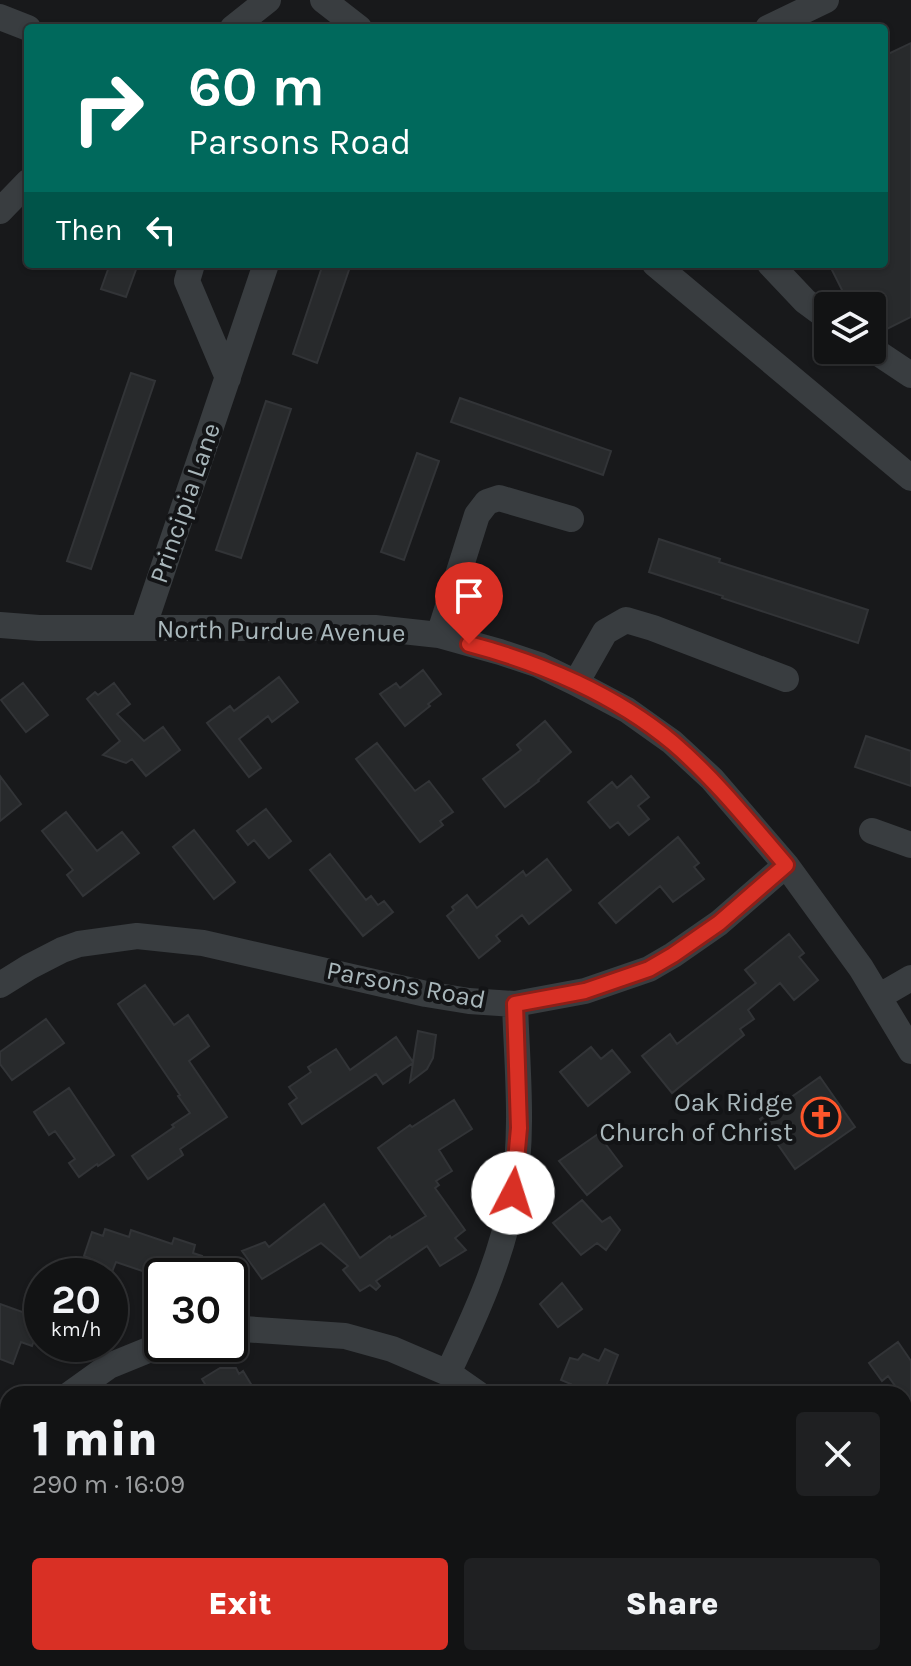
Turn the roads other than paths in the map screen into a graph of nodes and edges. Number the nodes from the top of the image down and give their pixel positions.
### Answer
1 (268, 0) edge
2 (323, 0) edge
3 (826, 0) edge
4 (0, 17) edge
5 (238, 24) edge
6 (354, 24) edge
7 (776, 24) edge
8 (24, 26) edge
9 (24, 186) edge
10 (0, 211) edge
11 (191, 268) edge
12 (265, 268) edge
13 (660, 268) edge
14 (774, 268) edge
15 (814, 308) edge
16 (890, 353) edge
17 (911, 375) edge
18 (228, 378) junction
19 (911, 478) edge
20 (571, 519) dead end
21 (0, 625) edge
22 (143, 628) junction
23 (439, 635) junction
24 (786, 679) dead end
25 (576, 683) junction
26 (872, 831) dead end
27 (911, 845) edge
28 (786, 865) junction
29 (911, 978) edge
30 (0, 985) edge
31 (880, 996) junction
32 (515, 1004) junction
33 (911, 1051) edge
34 (248, 1329) edge
35 (144, 1351) edge
36 (448, 1373) junction
37 (81, 1386) edge
38 (467, 1386) edge

1 - 5 street
2 - 6 street
3 - 7 street
4 - 8 street
9 - 10 street
11 - 18 street
12 - 18 street, Principia Lane
13 - 19 street
14 - 15 street
16 - 17 street
18 - 22 street, Principia Lane
20 - 23 street
21 - 22 street, North Purdue Avenue
22 - 23 street, North Purdue Avenue
23 - 25 street, North Purdue Avenue
24 - 25 street
25 - 28 street, North Purdue Avenue
26 - 27 street
28 - 31 street, North Purdue Avenue
28 - 32 street, Parsons Road
29 - 31 street
30 - 32 street, Parsons Road
31 - 33 street, North Purdue Avenue
32 - 36 street
34 - 36 street
35 - 37 street
36 - 38 street

